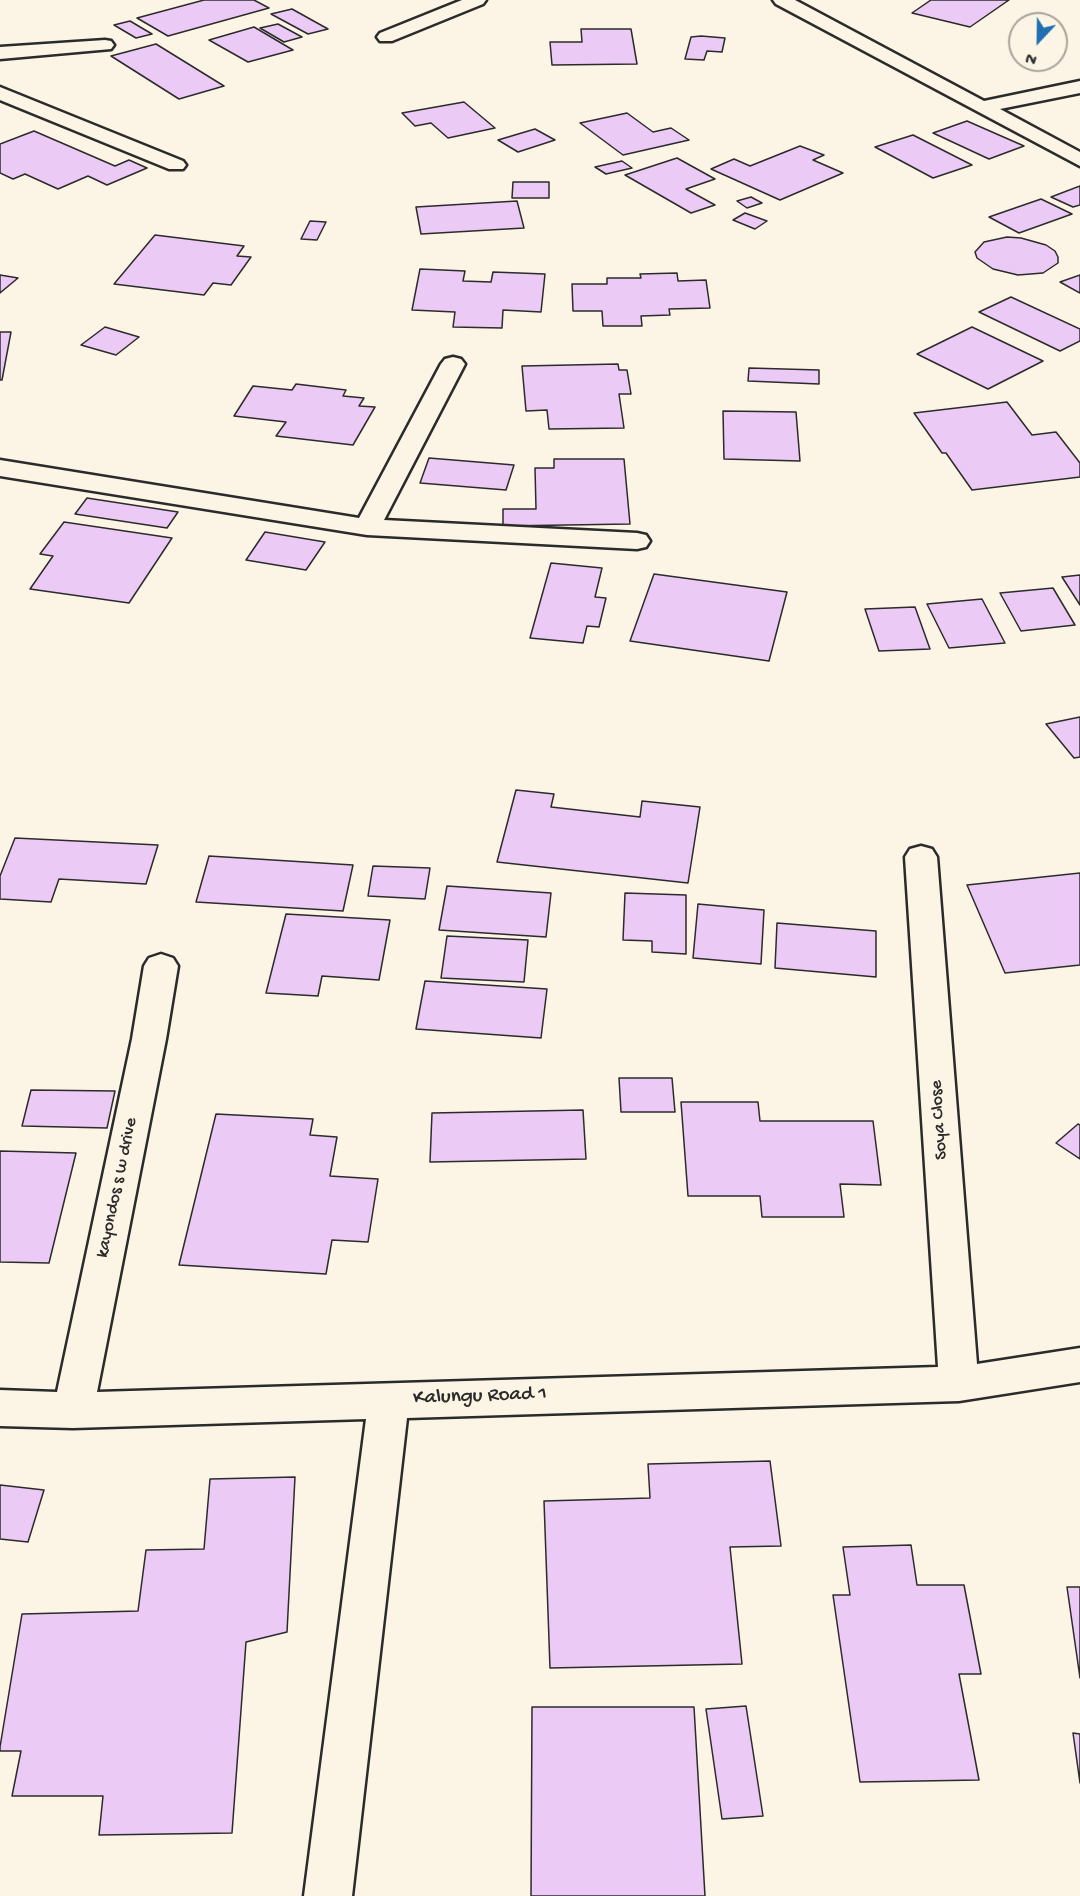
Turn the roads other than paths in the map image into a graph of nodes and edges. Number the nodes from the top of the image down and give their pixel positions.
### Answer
1 (477, 0) edge
2 (782, 0) edge
3 (386, 37) dead end
4 (105, 45) dead end
5 (0, 53) edge
6 (1080, 87) edge
7 (0, 93) edge
8 (19, 100) junction
9 (983, 106) junction
10 (0, 110) edge
11 (1080, 160) edge
12 (176, 165) dead end
13 (453, 364) dead end
14 (0, 468) edge
15 (367, 527) junction
16 (637, 541) dead end
17 (921, 857) dead end
18 (160, 966) dead end
19 (1080, 1365) edge
20 (959, 1384) junction
21 (389, 1399) junction
22 (0, 1408) edge
23 (72, 1410) junction
24 (328, 1896) edge

1 - 3 street
2 - 9 street
4 - 5 street
6 - 9 street
7 - 8 street
8 - 10 street
8 - 12 street
9 - 11 street
13 - 15 street
14 - 15 street
15 - 16 street
17 - 20 street, Soya Close
18 - 23 street, kayondos s w drive
19 - 20 street, Kalungu Road 1
20 - 21 street, Kalungu Road 1
21 - 23 street, Kalungu Road 1
21 - 24 street
22 - 23 street, Kalungu Road 1

